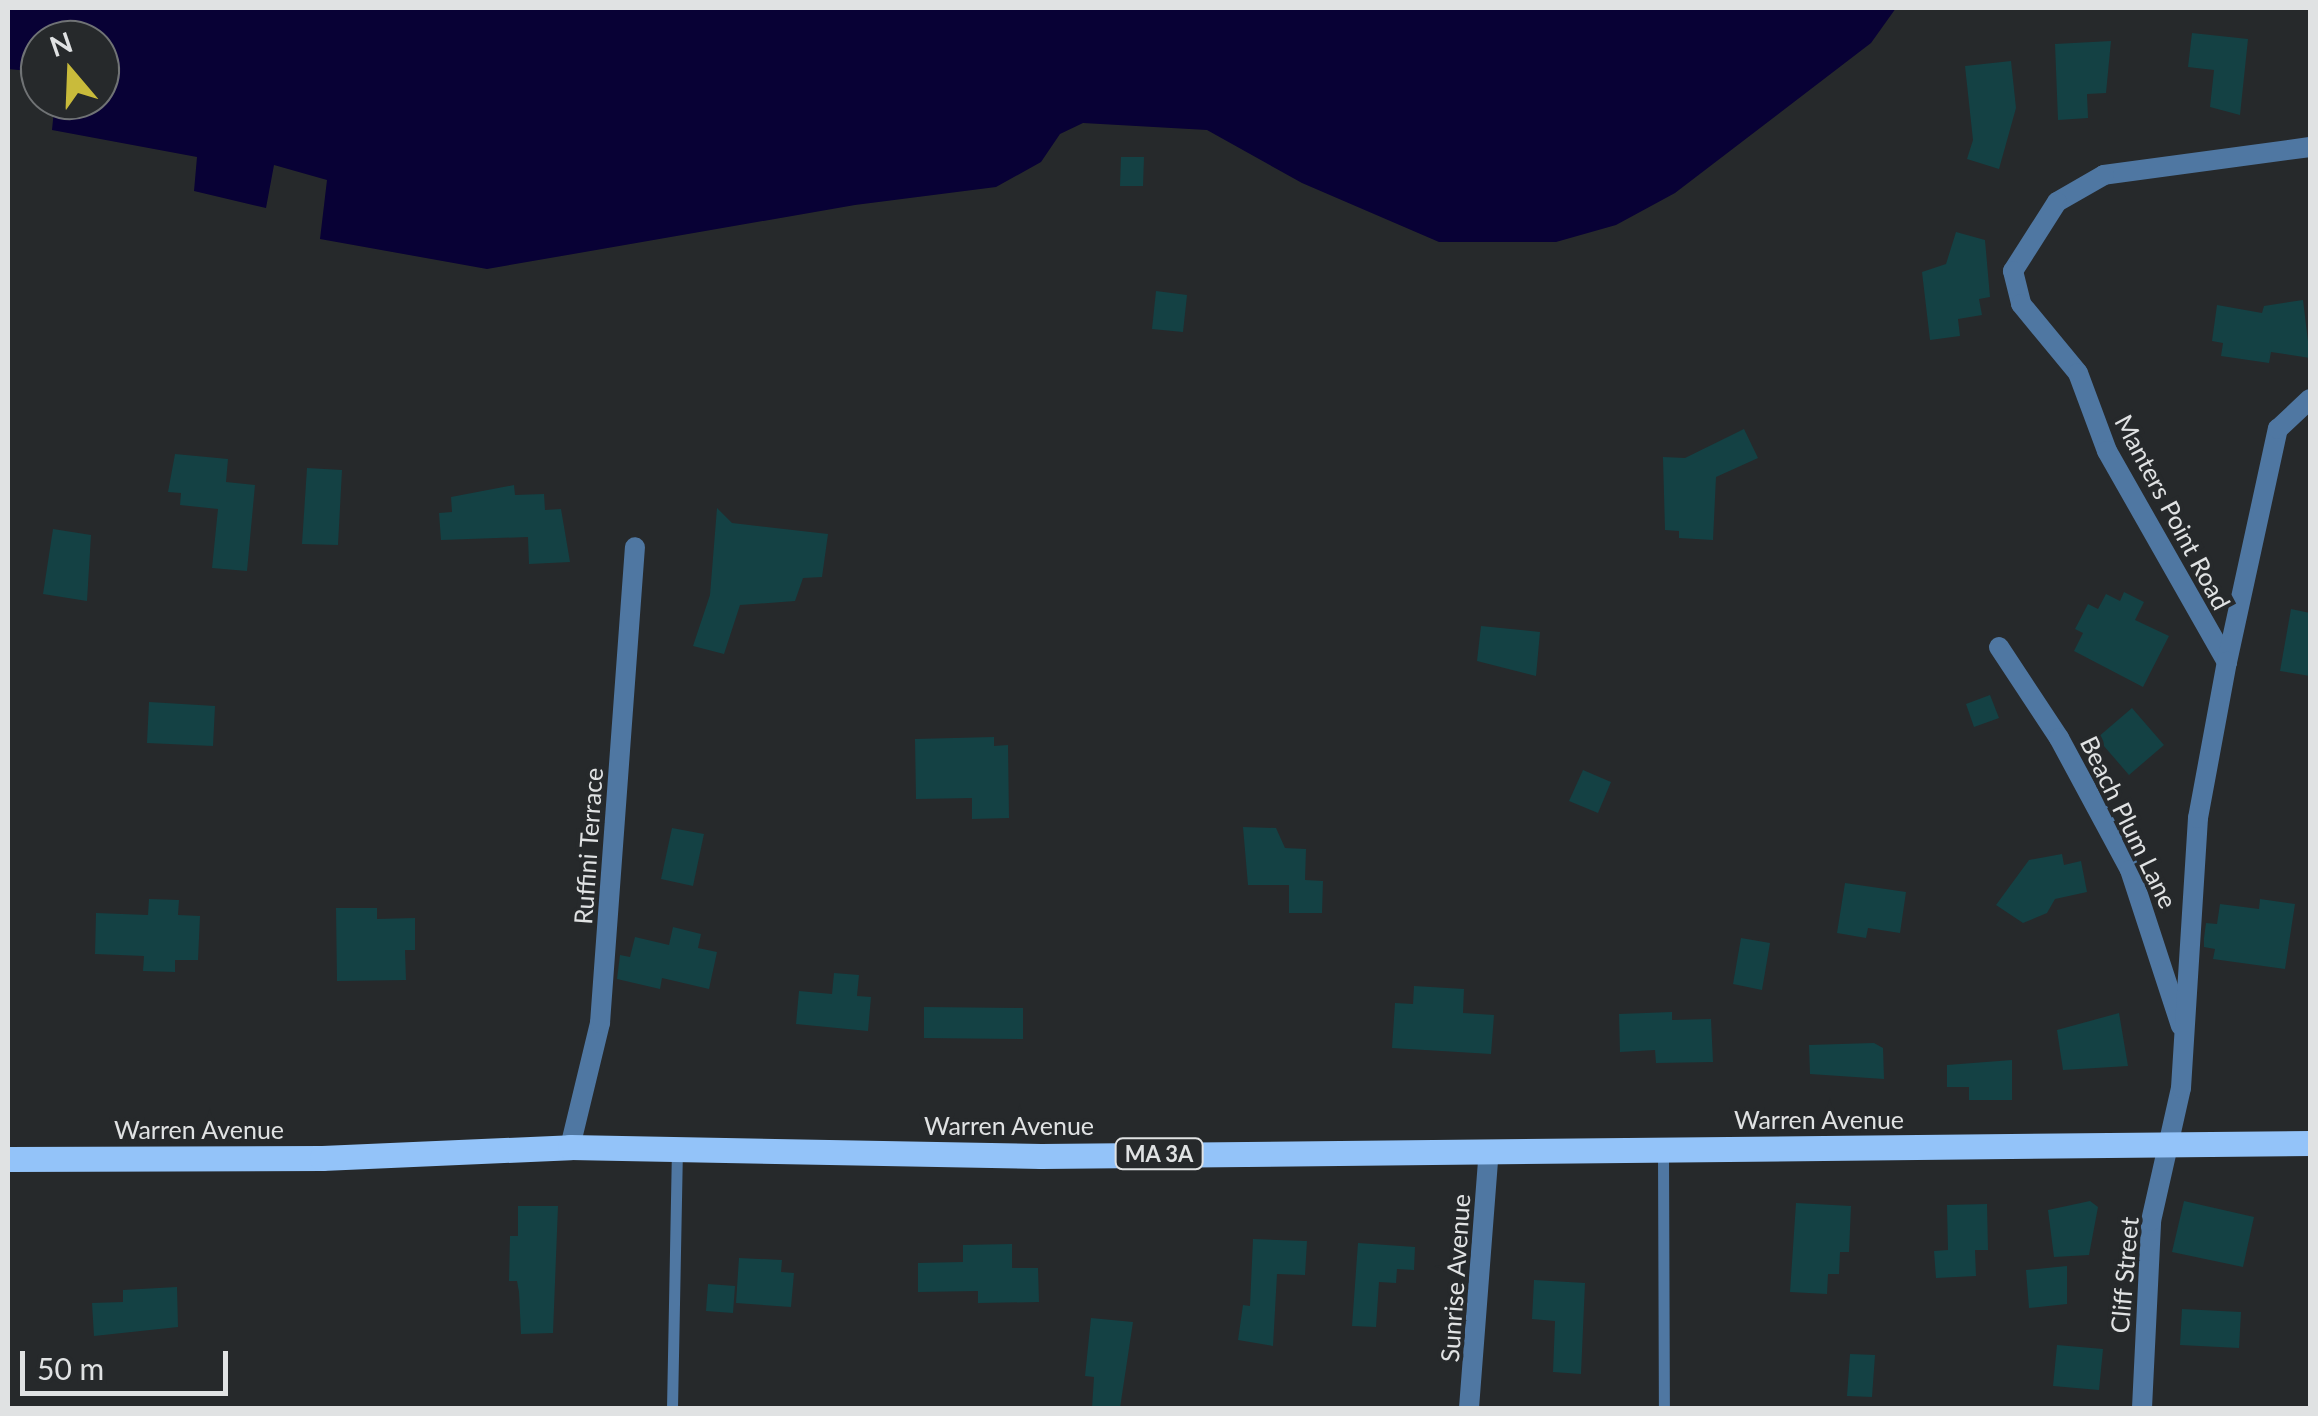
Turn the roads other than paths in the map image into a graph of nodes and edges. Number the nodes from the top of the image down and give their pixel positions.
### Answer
1 (2310, 147) edge
2 (2310, 400) edge
3 (636, 547) dead end
4 (1999, 647) dead end
5 (2227, 662) junction
6 (2184, 1033) junction
7 (2310, 1143) edge
8 (570, 1147) junction
9 (2171, 1148) junction
10 (1664, 1150) junction
11 (677, 1152) junction
12 (1489, 1152) junction
13 (8, 1159) edge
14 (672, 1408) edge
15 (1469, 1408) edge
16 (1664, 1408) edge
17 (2142, 1408) edge

1 - 5 street, Manters Point Road
2 - 5 street, Manters Point Road
3 - 8 street, Ruffini Terrace
4 - 6 street, Beach Plum Lane
5 - 6 street, Manters Point Road
6 - 9 street, Manters Point Road
7 - 9 main road, Warren Avenue / MA 3A
8 - 11 main road, Warren Avenue / MA 3A
8 - 13 main road, Warren Avenue / MA 3A
9 - 10 main road, Warren Avenue / MA 3A
9 - 17 street, Cliff Street
10 - 12 main road, Warren Avenue / MA 3A
10 - 16 lane
11 - 12 main road, Warren Avenue / MA 3A
11 - 14 lane
12 - 15 street, Sunrise Avenue

